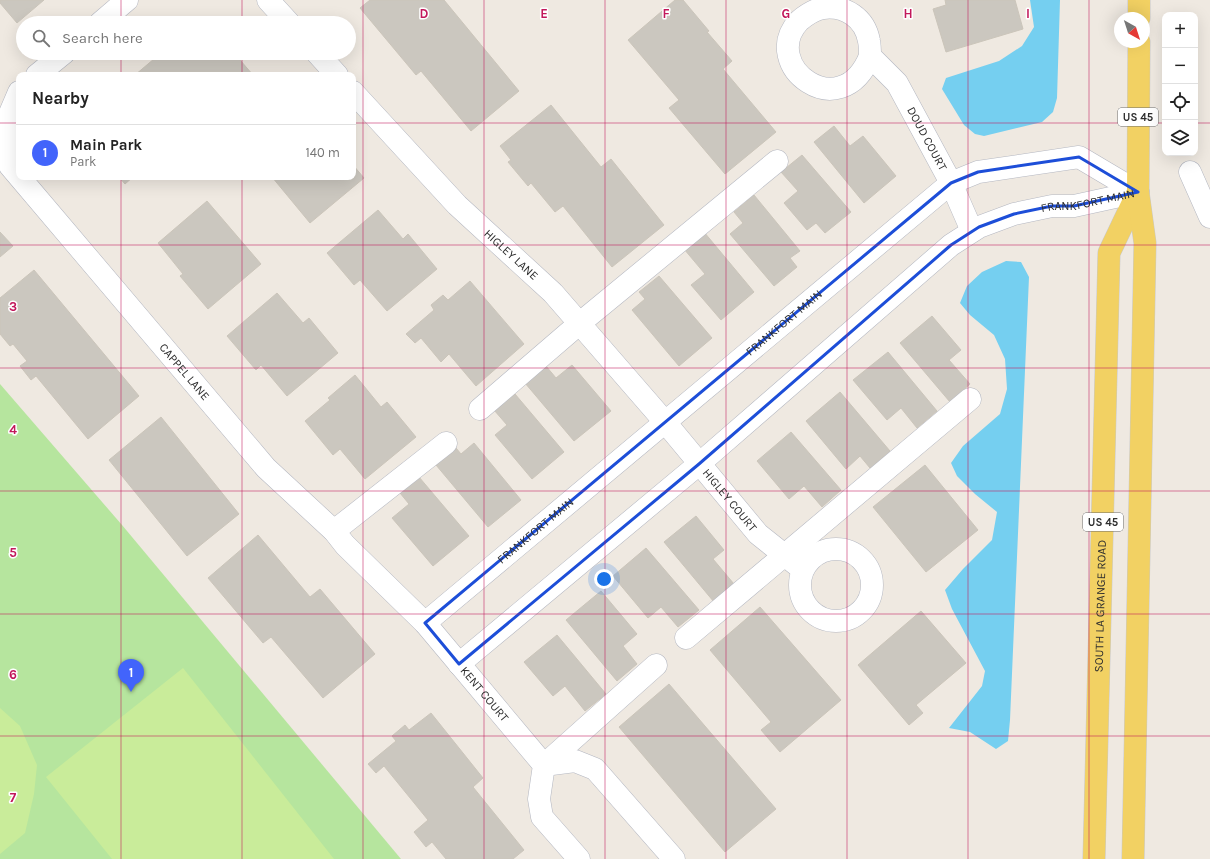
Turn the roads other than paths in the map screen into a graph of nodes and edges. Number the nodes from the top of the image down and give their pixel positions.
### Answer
1 (127, 0) edge
2 (268, 0) edge
3 (1139, 0) edge
4 (1139, 12) edge
5 (108, 16) edge
6 (283, 16) edge
7 (1139, 48) edge
8 (870, 56) dead end
9 (55, 60) edge
10 (323, 60) edge
11 (41, 72) edge
12 (334, 72) edge
13 (356, 95) edge
14 (16, 99) edge
15 (777, 161) dead end
16 (1190, 172) dead end
17 (16, 173) edge
18 (22, 180) edge
19 (950, 183) junction
20 (1138, 192) junction
21 (1210, 217) edge
22 (972, 231) junction
23 (580, 323) junction
24 (970, 399) dead end
25 (480, 409) dead end
26 (664, 422) junction
27 (446, 443) dead end
28 (699, 464) junction
29 (334, 531) junction
30 (784, 555) junction
31 (802, 569) dead end
32 (425, 623) junction
33 (686, 638) dead end
34 (459, 664) junction
35 (656, 665) dead end
36 (544, 765) junction
37 (579, 859) edge
38 (674, 859) edge
39 (1094, 859) edge
40 (1133, 859) edge

1 - 5 street
2 - 6 street
3 - 4 main road
7 - 20 main road, SOUTH LA GRANGE ROAD / US 45
8 - 19 street, DOUD COURT
9 - 11 street
10 - 12 street
13 - 23 street, HIGLEY LANE
14 - 17 street, CAPPEL LANE
15 - 23 street
16 - 21 street
18 - 29 street, CAPPEL LANE
19 - 20 street, FRANKFORT MAIN
19 - 22 street, DOUD COURT
19 - 26 street, FRANKFORT MAIN
20 - 22 street, FRANKFORT MAIN
20 - 39 main road, SOUTH LA GRANGE ROAD / US 45
20 - 40 main road, SOUTH LA GRANGE ROAD / US 45
22 - 28 street, FRANKFORT MAIN
23 - 25 street
23 - 26 street, HIGLEY LANE
24 - 30 street
26 - 28 street, HIGLEY COURT
26 - 32 street, FRANKFORT MAIN
27 - 29 street
28 - 30 street, HIGLEY COURT
28 - 34 street, FRANKFORT MAIN
29 - 32 street, CAPPEL LANE
30 - 31 street, HIGLEY COURT
30 - 33 street
32 - 34 street, KENT COURT
34 - 36 street, KENT COURT
35 - 36 street
36 - 37 street
36 - 38 street

